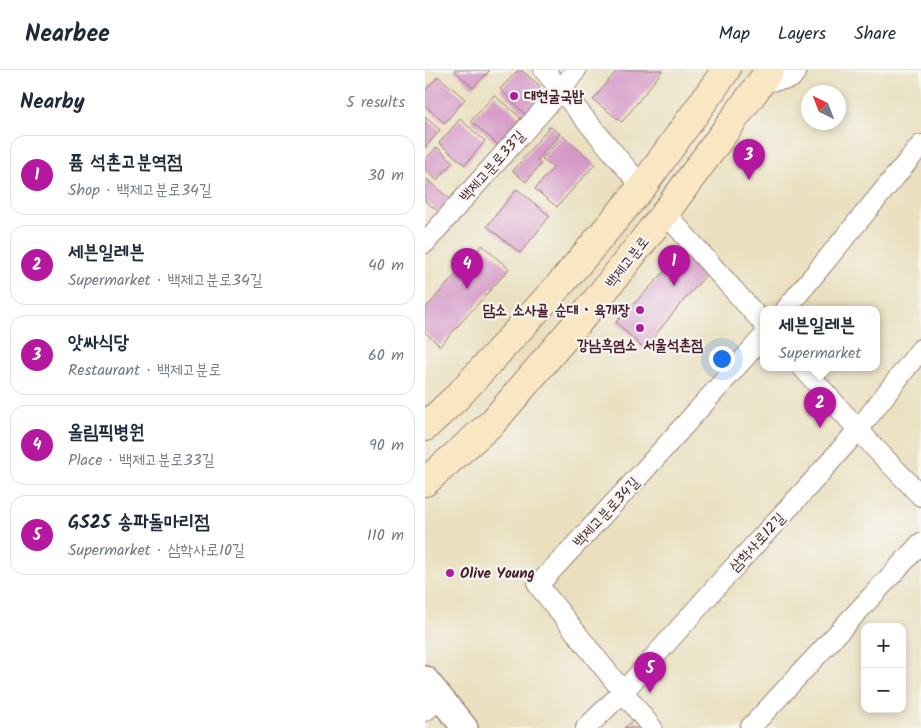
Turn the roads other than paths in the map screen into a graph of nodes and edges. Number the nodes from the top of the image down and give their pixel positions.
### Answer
1 (543, 70) edge
2 (576, 70) edge
3 (726, 70) edge
4 (797, 70) edge
5 (766, 76) edge
6 (561, 90) junction
7 (921, 144) edge
8 (642, 187) junction
9 (665, 213) junction
10 (425, 243) edge
11 (788, 306) edge
12 (760, 320) edge
13 (760, 340) edge
14 (921, 349) edge
15 (806, 371) edge
16 (425, 427) edge
17 (858, 430) junction
18 (425, 482) edge
19 (921, 496) edge
20 (921, 543) edge
21 (425, 679) edge
22 (624, 691) junction
23 (433, 705) edge
24 (465, 728) edge
25 (586, 728) edge
26 (652, 728) edge
27 (750, 728) edge

1 - 6 street
2 - 6 street, 백제고분로33길
3 - 8 main road
4 - 5 street
5 - 9 main road, 백제고분로
6 - 8 street
6 - 10 street, 백제고분로33길
7 - 11 street
8 - 16 main road
9 - 12 street
9 - 18 main road, 백제고분로
13 - 22 street, 백제고분로34길
14 - 17 street, 삼학사로12길
15 - 17 street
17 - 19 street
17 - 22 street, 삼학사로12길
20 - 27 street
21 - 23 street
22 - 25 street, 삼학사로12길
22 - 26 street
23 - 24 street

